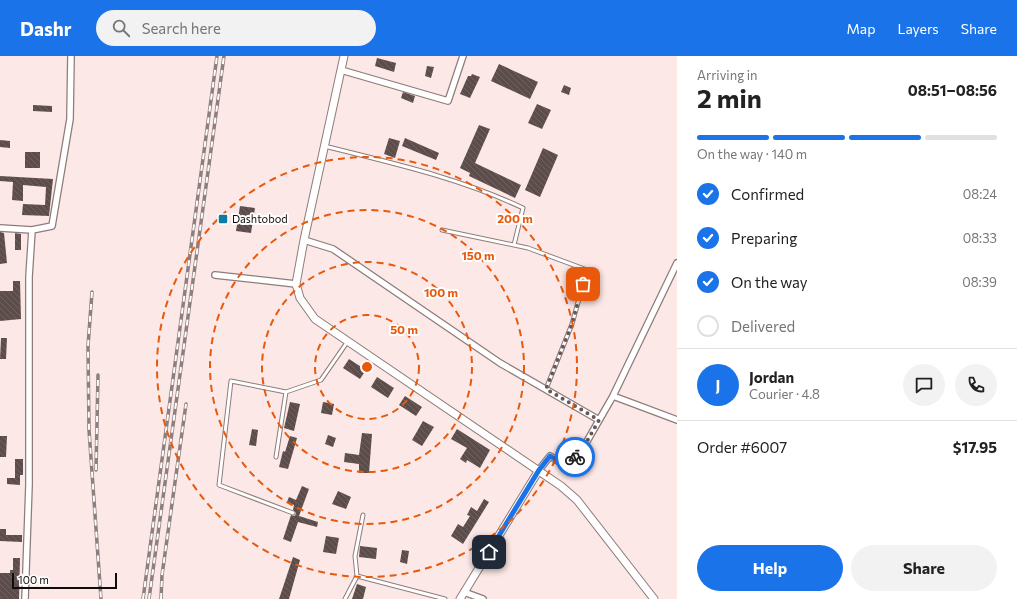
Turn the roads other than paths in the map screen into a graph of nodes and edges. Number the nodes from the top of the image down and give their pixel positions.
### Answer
1 (71, 56) edge
2 (344, 56) edge
3 (463, 56) edge
4 (341, 70) junction
5 (324, 146) junction
6 (0, 228) edge
7 (32, 230) junction
8 (442, 230) dead end
9 (304, 240) junction
10 (514, 245) junction
11 (677, 263) edge
12 (215, 275) dead end
13 (296, 284) junction
14 (348, 341) junction
15 (546, 389) junction
16 (286, 392) junction
17 (613, 396) junction
18 (599, 420) junction
19 (677, 420) edge
20 (276, 457) dead end
21 (539, 470) junction
22 (293, 513) dead end
23 (364, 515) dead end
24 (357, 576) junction
25 (464, 592) junction
26 (26, 599) edge
27 (345, 599) edge
28 (445, 599) edge
29 (460, 599) edge
30 (483, 599) edge
31 (654, 599) edge

1 - 7 street
2 - 4 street
3 - 4 street
4 - 5 street
5 - 9 street
5 - 10 lane
6 - 7 street
7 - 26 street
8 - 10 lane
9 - 13 street
9 - 15 street
10 - 15 lane
11 - 17 street
12 - 13 street
13 - 14 street
14 - 16 lane
14 - 21 street
15 - 18 street
16 - 20 lane
16 - 22 lane
17 - 18 street
17 - 19 street
18 - 21 street
21 - 25 street
21 - 31 street
23 - 24 lane
24 - 27 lane
24 - 28 lane
25 - 29 street
25 - 30 street

